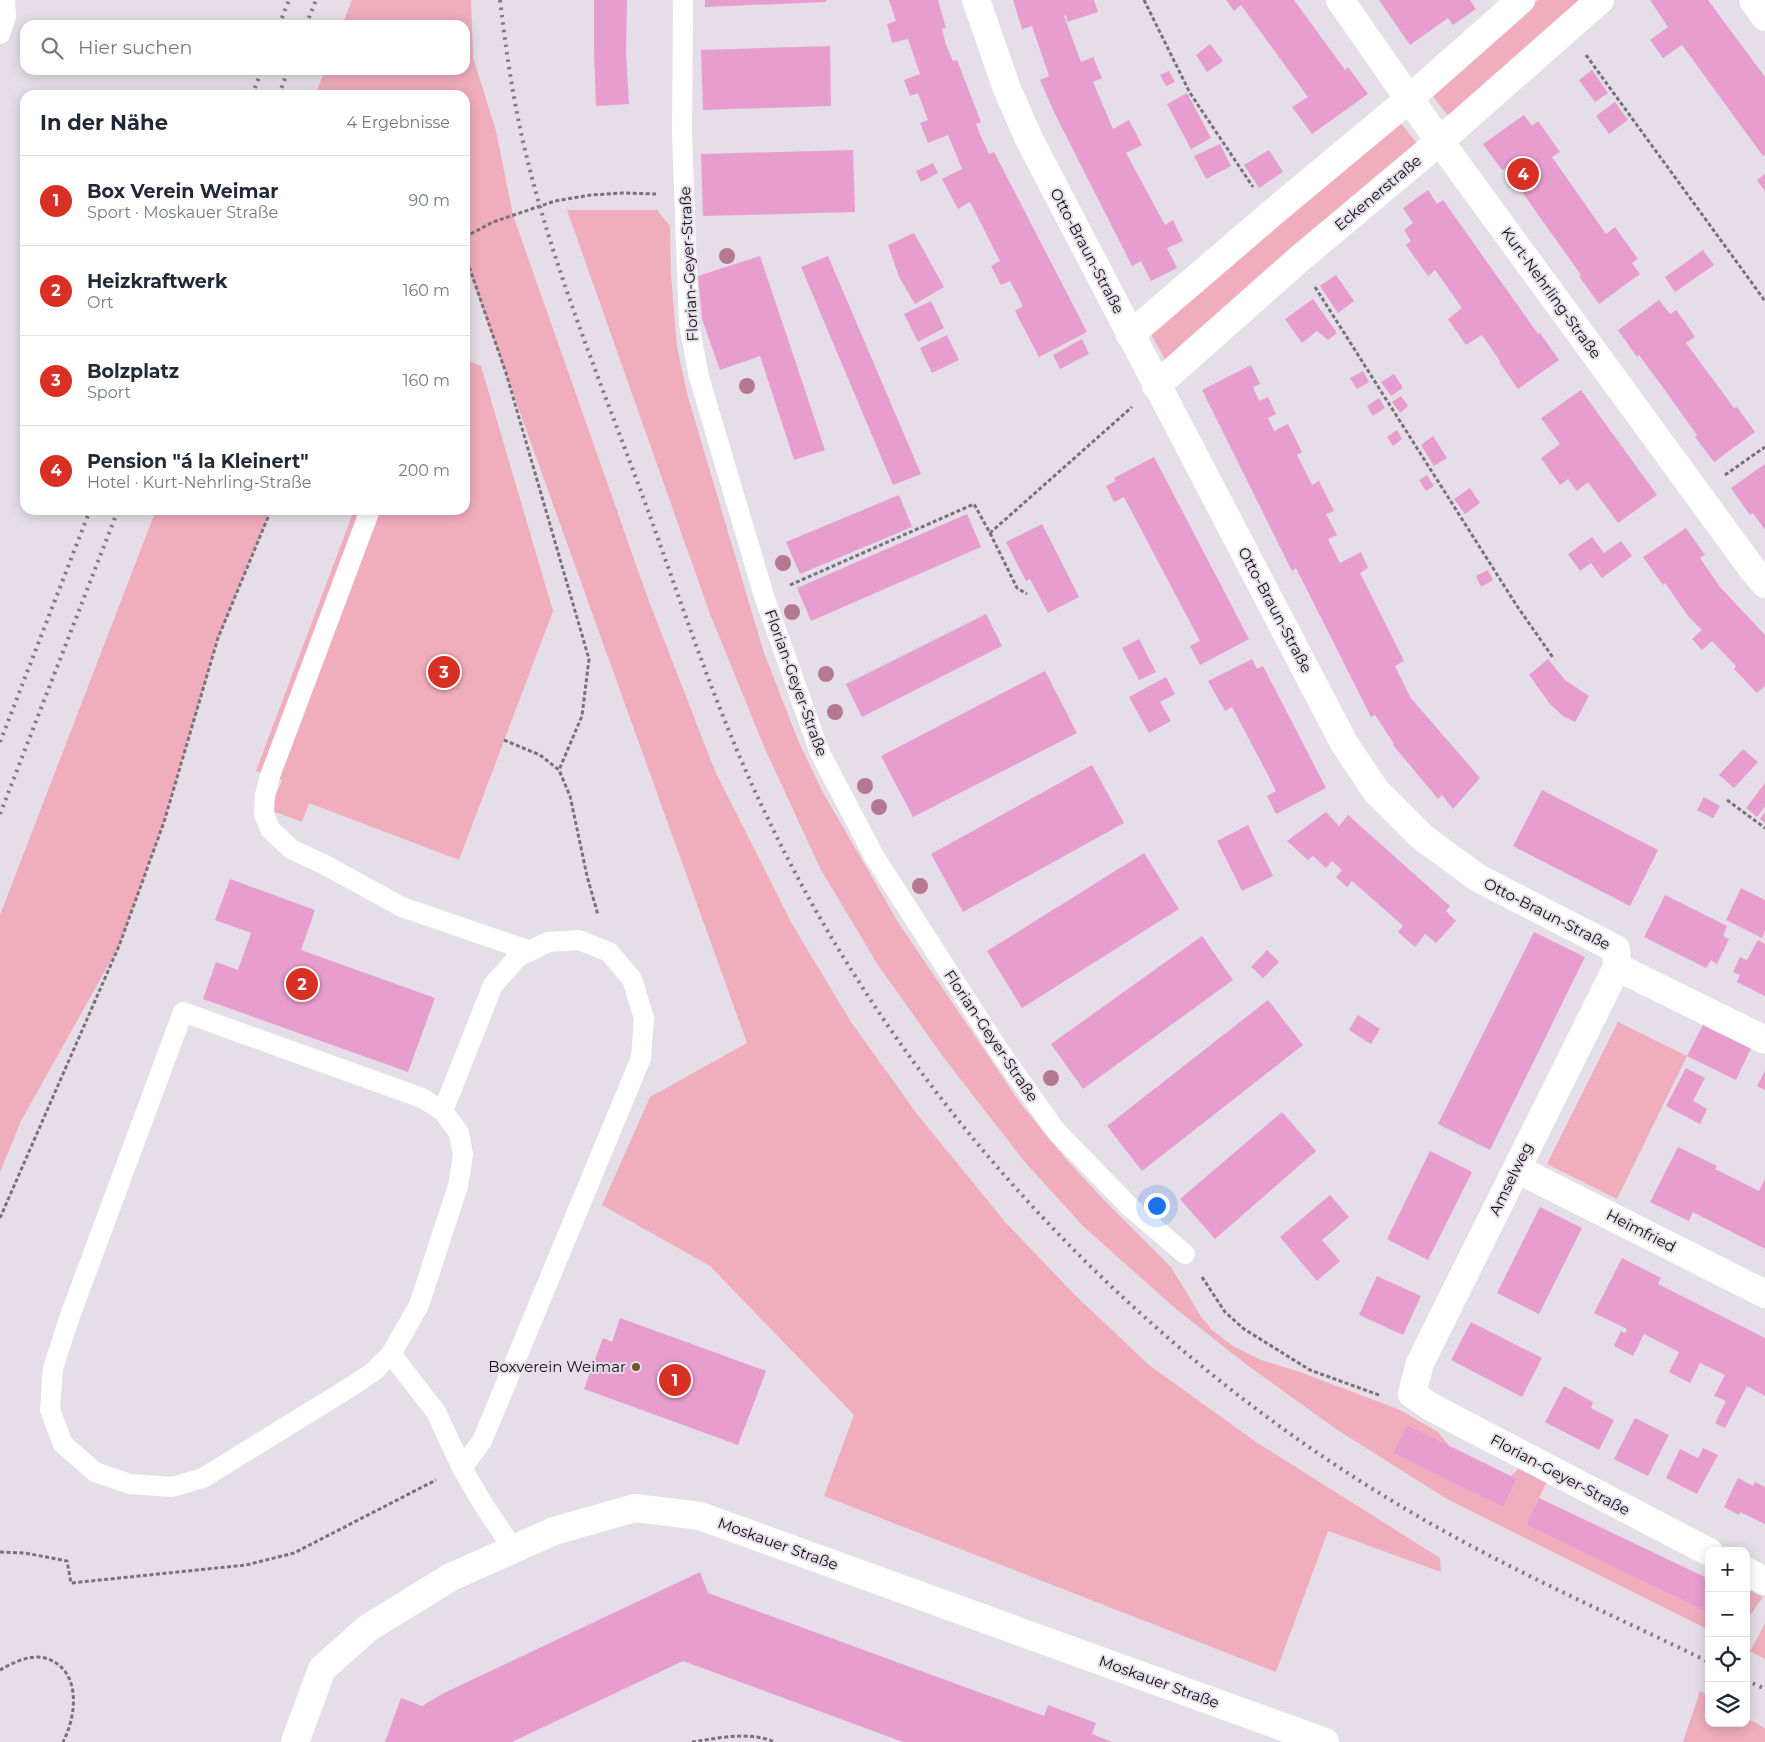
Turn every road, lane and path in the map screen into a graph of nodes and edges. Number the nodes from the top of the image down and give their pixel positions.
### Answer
1 (5, 0) edge
2 (683, 0) edge
3 (976, 0) edge
4 (1144, 0) edge
5 (1340, 0) edge
6 (1521, 0) edge
7 (1600, 0) edge
8 (1752, 0) edge
9 (1765, 17) edge
10 (1568, 29) junction
11 (0, 34) edge
12 (1409, 99) junction
13 (1440, 141) junction
14 (684, 194) junction
15 (1271, 214) junction
16 (470, 234) edge
17 (1298, 260) junction
18 (470, 269) edge
19 (1765, 301) edge
20 (1130, 335) junction
21 (1156, 386) junction
22 (1765, 447) edge
23 (1698, 494) junction
24 (269, 515) edge
25 (368, 515) edge
26 (990, 533) junction
27 (1765, 584) edge
28 (1027, 594) dead end
29 (764, 596) junction
30 (1554, 659) dead end
31 (504, 740) dead end
32 (559, 770) junction
33 (1727, 800) dead end
34 (1765, 828) edge
35 (530, 951) junction
36 (610, 952) junction
37 (1617, 966) junction
38 (1765, 1040) edge
39 (443, 1111) junction
40 (1517, 1169) junction
41 (0, 1218) edge
42 (1185, 1254) joint
43 (1765, 1294) edge
44 (391, 1354) junction
45 (1412, 1394) junction
46 (462, 1468) junction
47 (439, 1479) dead end
48 (513, 1548) junction
49 (1705, 1550) edge
50 (0, 1552) edge
51 (1750, 1573) edge
52 (1765, 1581) edge
53 (0, 1670) edge
54 (63, 1742) edge
55 (295, 1742) edge
56 (692, 1742) edge
57 (776, 1742) edge
58 (1325, 1742) edge

1 - 11 lane
2 - 14 lane, Florian-Geyer-Straße
3 - 20 street, Otto-Braun-Straße
4 - 15 path
5 - 12 street, Kurt-Nehrling-Straße
6 - 12 street
7 - 10 street, Eckenerstraße
8 - 9 street
10 - 13 street, Eckenerstraße
10 - 19 path
12 - 13 street, Kurt-Nehrling-Straße
12 - 15 street
13 - 17 street, Eckenerstraße
13 - 23 street, Kurt-Nehrling-Straße
14 - 16 path
14 - 29 lane, Florian-Geyer-Straße
15 - 20 street
17 - 21 street, Eckenerstraße
17 - 30 path
18 - 32 path
20 - 21 street, Otto-Braun-Straße
21 - 26 path
21 - 37 street, Otto-Braun-Straße
22 - 23 path
23 - 27 street, Kurt-Nehrling-Straße
24 - 41 path
25 - 35 lane
26 - 28 path
26 - 29 path
29 - 42 lane, Florian-Geyer-Straße
31 - 32 path
32 - 36 path
33 - 34 path
35 - 36 lane
35 - 39 lane
36 - 46 lane
37 - 38 street, Otto-Braun-Straße
37 - 40 street, Amselweg
39 - 44 lane
39 - 44 lane
40 - 43 street, Heimfried
40 - 45 street, Amselweg
42 - 45 path
44 - 46 lane
45 - 49 street, Florian-Geyer-Straße
46 - 48 lane
47 - 50 path
48 - 55 street, Moskauer Straße
48 - 58 street, Moskauer Straße
51 - 52 street
53 - 54 path
56 - 57 path

